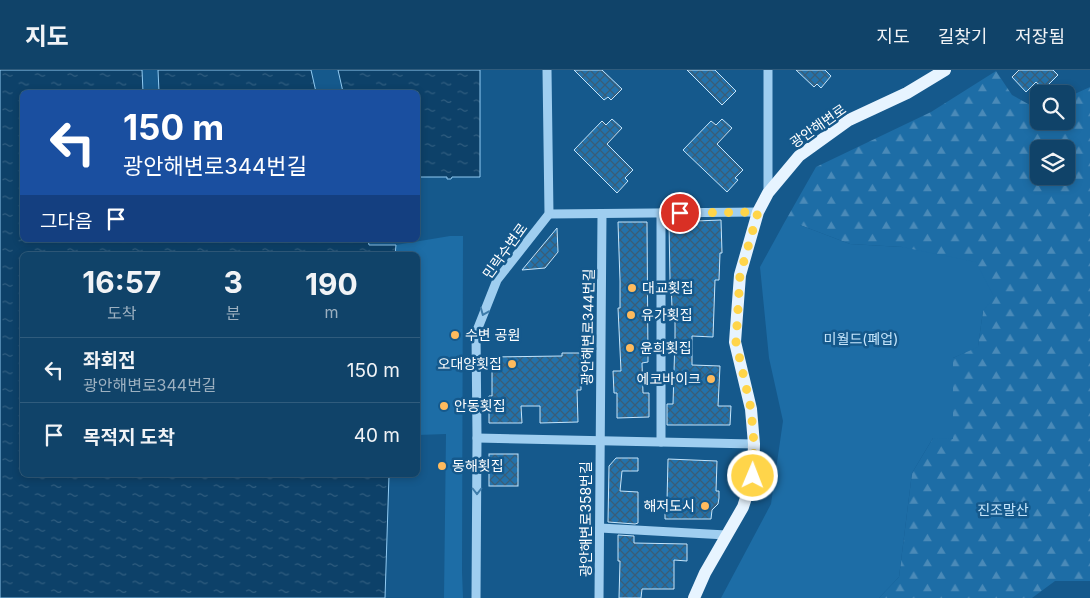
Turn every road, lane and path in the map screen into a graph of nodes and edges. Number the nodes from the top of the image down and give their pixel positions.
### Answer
1 (547, 70) edge
2 (768, 70) edge
3 (944, 70) edge
4 (768, 193) junction
5 (758, 212) junction
6 (661, 213) junction
7 (549, 214) junction
8 (602, 214) junction
9 (478, 438) junction
10 (600, 440) junction
11 (661, 442) junction
12 (754, 444) junction
13 (600, 528) junction
14 (726, 535) junction
15 (476, 598) edge
16 (599, 598) edge
17 (694, 598) edge

1 - 7 street
2 - 4 street
3 - 4 main road, 광안해변로
4 - 5 main road, 광안해변로
5 - 6 street
5 - 12 main road, 광안해변로
6 - 8 street
6 - 11 street
7 - 8 street
7 -> 9 street, 민락수변로
8 - 10 street, 광안해변로344번길
9 - 10 street, 광안해변로358번길
9 -> 15 street, 민락수변로
10 - 11 street, 광안해변로358번길
10 - 13 street, 광안해변로358번길
11 - 12 street, 광안해변로358번길
12 - 14 main road, 광안해변로
13 - 14 street
13 - 16 street, 광안해변로358번길
14 - 17 main road, 광안해변로

